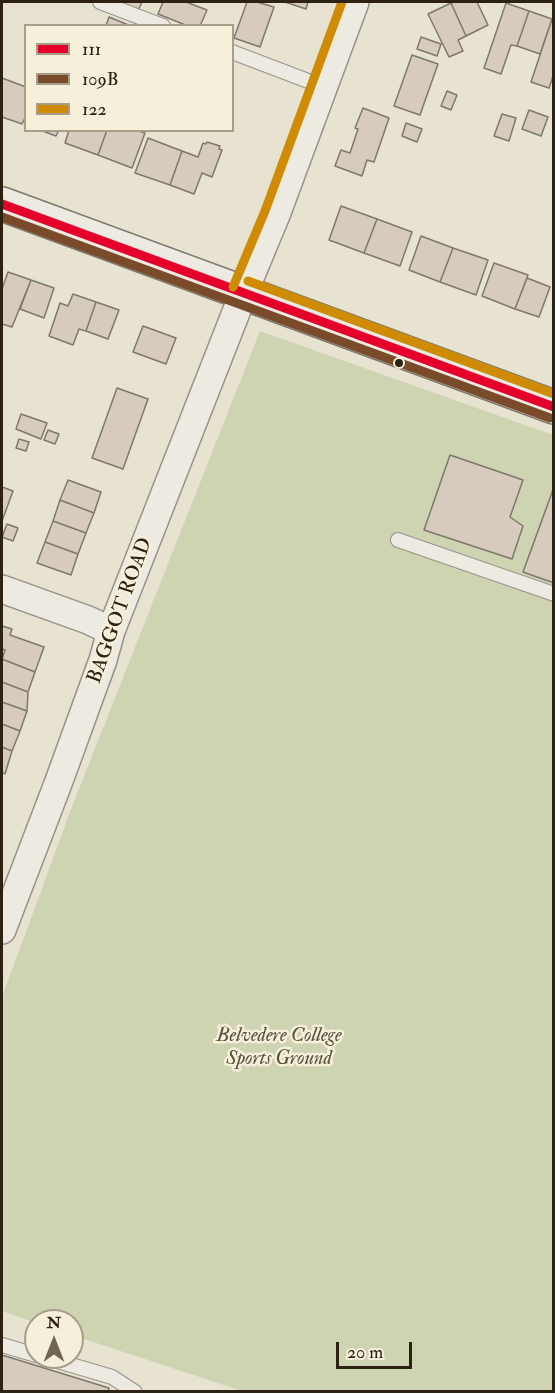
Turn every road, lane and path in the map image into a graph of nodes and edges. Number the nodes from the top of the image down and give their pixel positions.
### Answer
1 (100, 2) edge
2 (355, 2) edge
3 (158, 24) edge
4 (234, 53) edge
5 (324, 87) junction
6 (2, 204) edge
7 (244, 292) junction
8 (554, 407) edge
9 (398, 540) dead end
10 (2, 589) edge
11 (554, 594) edge
12 (111, 631) junction
13 (2, 930) edge
14 (2, 1345) edge
15 (24, 1351) edge
16 (84, 1369) edge
17 (135, 1392) edge

1 - 3 lane
2 - 5 street, BAGGOT ROAD
4 - 5 lane
5 - 7 street, BAGGOT ROAD
6 - 7 main road
7 - 8 main road
7 - 12 street, BAGGOT ROAD
9 - 11 lane
10 - 12 street
12 - 13 street, BAGGOT ROAD
14 - 15 lane
16 - 17 lane

